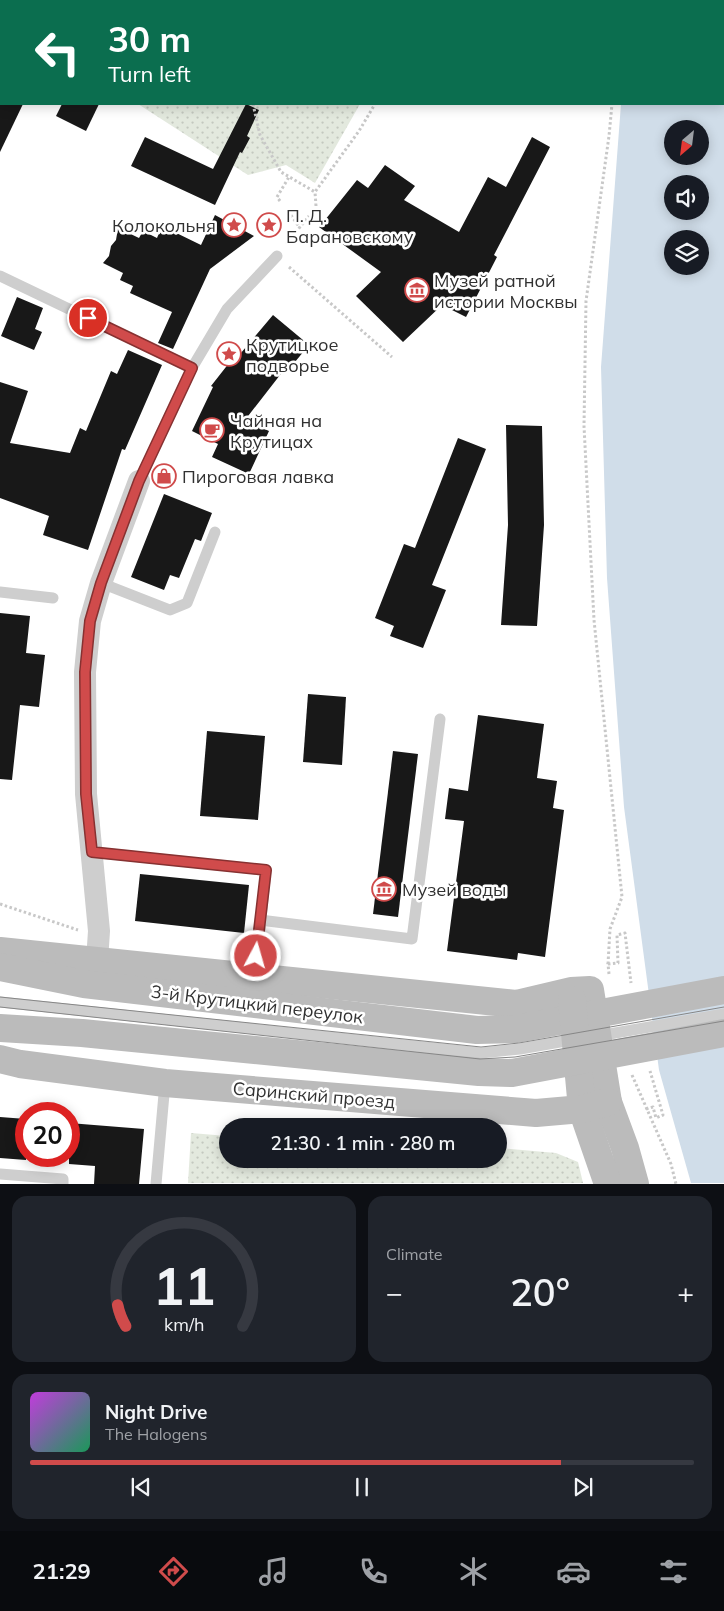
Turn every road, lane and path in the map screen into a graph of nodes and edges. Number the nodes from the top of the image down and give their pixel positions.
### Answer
1 (252, 105) edge
2 (374, 105) edge
3 (612, 105) edge
4 (289, 177) junction
5 (315, 192) junction
6 (280, 201) dead end
7 (316, 206) dead end
8 (288, 212) dead end
9 (309, 216) dead end
10 (300, 228) junction
11 (277, 256) junction
12 (0, 276) edge
13 (392, 357) dead end
14 (192, 368) junction
15 (139, 481) joint
16 (215, 532) dead end
17 (101, 583) junction
18 (0, 592) edge
19 (53, 598) dead end
20 (440, 719) dead end
21 (92, 852) junction
22 (260, 920) junction
23 (0, 951) edge
24 (618, 963) dead end
25 (608, 964) dead end
26 (0, 967) edge
27 (90, 972) junction
28 (255, 976) junction
29 (631, 986) dead end
30 (724, 990) edge
31 (580, 991) junction
32 (0, 1002) edge
33 (724, 1014) edge
34 (82, 1022) junction
35 (0, 1028) edge
36 (55, 1031) junction
37 (724, 1033) edge
38 (7, 1065) edge
39 (654, 1066) dead end
40 (70, 1071) junction
41 (165, 1084) junction
42 (608, 1102) junction
43 (582, 1109) junction
44 (646, 1109) dead end
45 (660, 1139) dead end
46 (0, 1174) edge
47 (63, 1184) edge
48 (156, 1184) edge
49 (608, 1184) edge
50 (636, 1184) edge
51 (676, 1184) edge

1 - 4 path
2 - 5 path
3 - 25 path
4 - 5 path
4 - 6 path
5 - 7 path
8 - 10 path
9 - 10 path
10 - 11 path
11 - 13 path
11 - 14 lane
12 - 14 lane
14 - 15 lane
15 - 17 street
16 - 17 lane
17 - 21 street
18 - 19 lane
20 - 22 lane
21 - 22 lane
21 - 27 street
22 - 28 lane
23 - 27 main road
24 - 29 path
26 - 27 main road, 3-й Крутицкий переулок
27 - 28 main road
27 - 30 main road, 3-й Крутицкий переулок
28 - 31 main road
31 - 42 main road
31 - 43 main road
32 - 34 lane
33 - 34 lane
34 - 36 main road
34 - 37 main road
35 - 36 main road
36 - 40 main road
38 - 40 main road, Саринский проезд
39 - 44 path
40 - 41 main road, Саринский проезд
41 - 43 main road, Саринский проезд
41 - 48 lane
42 - 43 main road, Саринский проезд
42 - 50 main road
43 - 49 main road
45 - 51 path
46 - 47 lane

